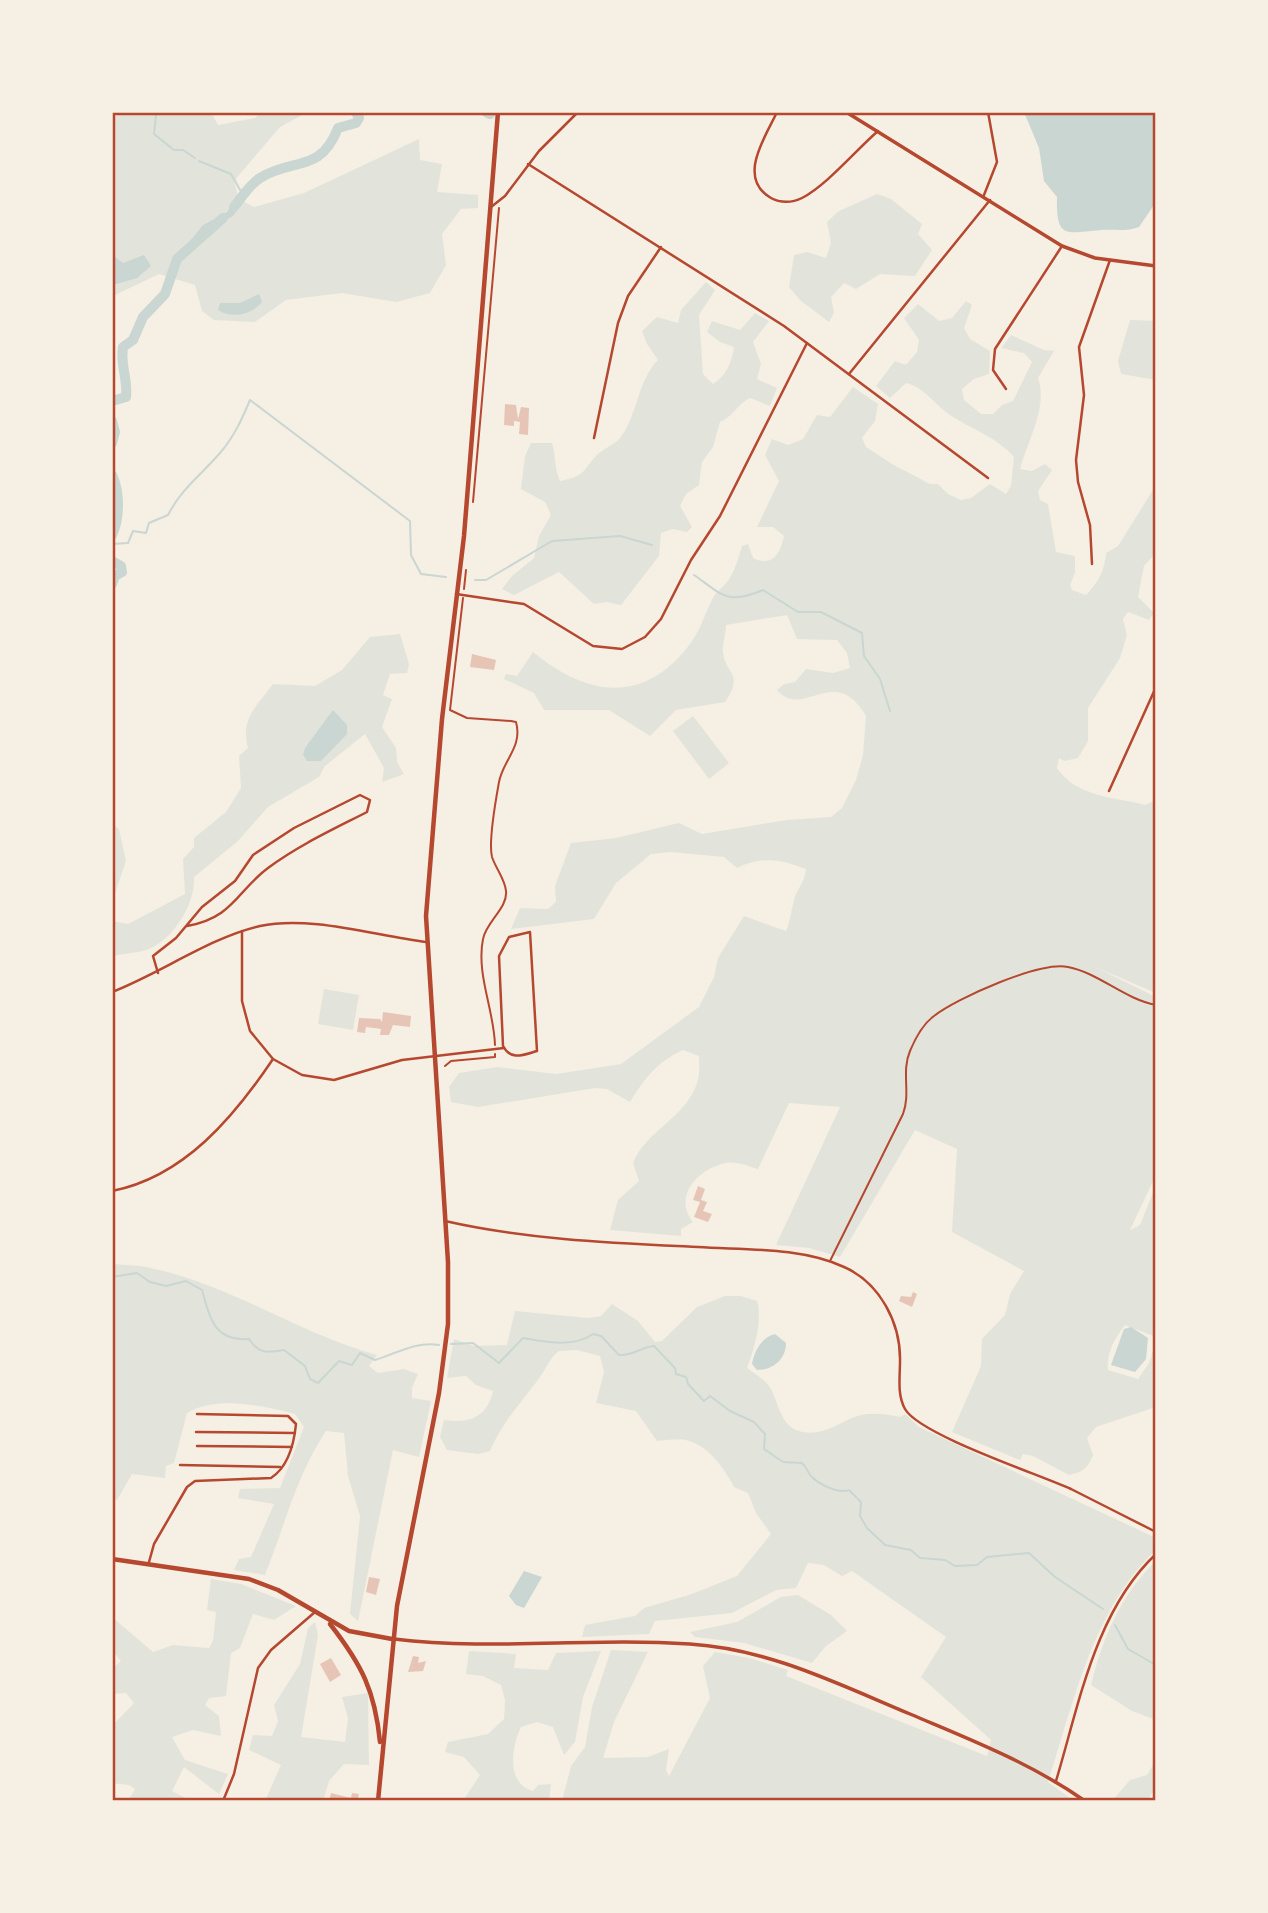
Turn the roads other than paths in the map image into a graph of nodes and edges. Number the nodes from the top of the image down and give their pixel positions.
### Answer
1 (499, 112) edge
2 (578, 112) edge
3 (777, 112) edge
4 (846, 112) edge
5 (988, 112) edge
6 (878, 131) junction
7 (528, 164) junction
8 (984, 195) junction
9 (990, 200) junction
10 (491, 207) junction
11 (1062, 246) junction
12 (661, 247) junction
13 (1110, 260) junction
14 (1156, 266) edge
15 (807, 343) junction
16 (849, 374) junction
17 (1006, 389) dead end
18 (594, 438) dead end
19 (988, 478) dead end
20 (1092, 564) dead end
21 (456, 594) junction
22 (1156, 687) edge
23 (1109, 791) dead end
24 (187, 926) junction
25 (242, 931) junction
26 (426, 942) junction
27 (158, 973) junction
28 (112, 992) edge
29 (1156, 1005) edge
30 (504, 1048) junction
31 (433, 1055) junction
32 (272, 1059) junction
33 (112, 1191) edge
34 (445, 1222) junction
35 (830, 1261) junction
36 (197, 1414) dead end
37 (196, 1432) dead end
38 (295, 1433) junction
39 (197, 1446) dead end
40 (292, 1447) junction
41 (180, 1465) dead end
42 (280, 1467) junction
43 (1156, 1532) edge
44 (1156, 1554) edge
45 (112, 1559) edge
46 (149, 1564) junction
47 (315, 1612) junction
48 (328, 1620) junction
49 (392, 1639) junction
50 (381, 1755) junction
51 (1056, 1781) junction
52 (223, 1801) edge
53 (378, 1801) edge
54 (1085, 1801) edge

1 - 10 main road
2 - 7 street
3 - 6 street
4 - 6 street
5 - 8 street
6 - 8 street
7 - 10 street
7 - 12 street
8 - 9 street
9 - 11 street
9 - 16 street
10 - 21 main road
11 - 13 street
11 - 17 street
12 - 15 street
12 - 18 street
13 - 14 street
13 - 20 street
15 - 16 street
15 - 21 street
16 - 19 street
21 - 26 main road
22 - 23 street
24 - 24 street
24 - 27 street
25 - 26 street
25 - 27 street
25 - 32 street
26 - 31 main road
27 - 28 street
29 - 35 lane
30 - 30 street
30 - 31 street
31 - 32 street
31 - 34 main road
32 - 33 street
34 - 35 street
34 - 49 main road
35 - 43 street
36 - 38 street
37 - 38 street
38 - 40 street
39 - 40 street
40 - 42 street
41 - 42 street
42 - 46 street
44 - 51 street
45 - 46 main road
46 - 47 main road
47 - 48 main road
47 - 52 street
48 - 49 main road
48 - 50 main road
49 - 50 main road
49 - 51 street
50 - 53 main road
51 - 54 street

